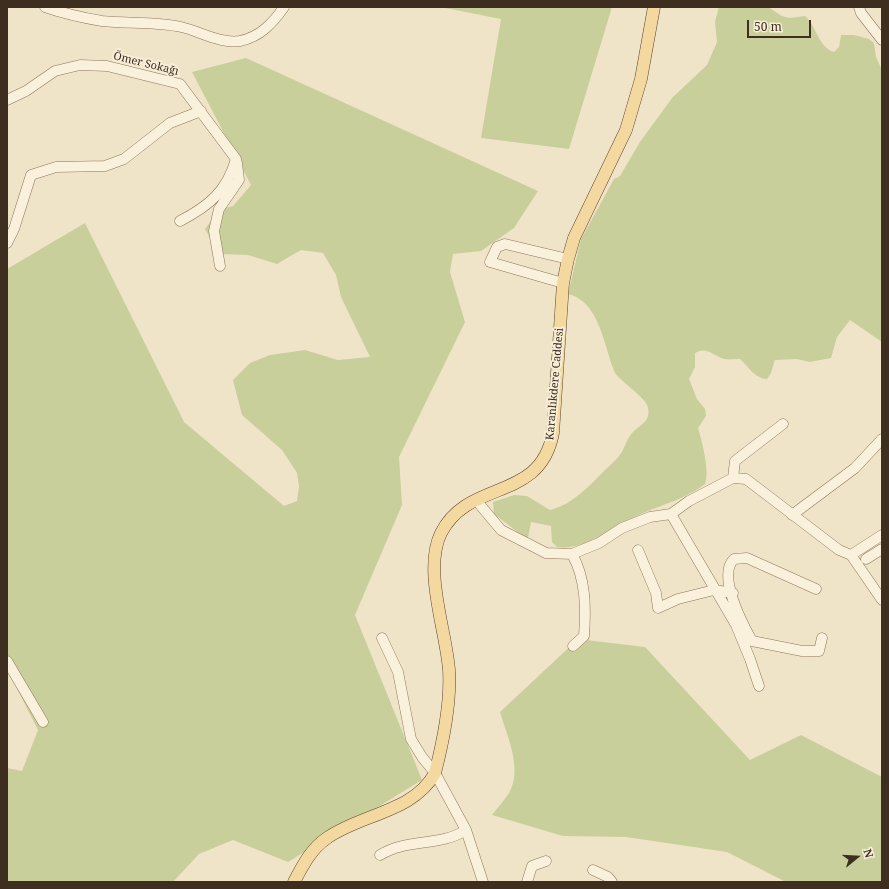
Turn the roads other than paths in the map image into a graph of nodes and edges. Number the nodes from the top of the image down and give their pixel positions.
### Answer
1 (45, 7) edge
2 (284, 7) edge
3 (654, 7) edge
4 (859, 7) edge
5 (72, 10) edge
6 (882, 40) edge
7 (7, 100) edge
8 (200, 111) junction
9 (236, 159) junction
10 (180, 221) dead end
11 (7, 243) edge
12 (568, 259) junction
13 (220, 266) dead end
14 (563, 284) junction
15 (783, 424) dead end
16 (882, 439) edge
17 (733, 478) junction
18 (476, 500) junction
19 (671, 514) junction
20 (792, 515) junction
21 (882, 535) edge
22 (882, 549) edge
23 (638, 550) dead end
24 (572, 554) junction
25 (851, 554) junction
26 (866, 559) dead end
27 (816, 589) dead end
28 (714, 590) junction
29 (733, 593) junction
30 (882, 600) edge
31 (382, 638) dead end
32 (822, 638) dead end
33 (573, 646) dead end
34 (7, 661) edge
35 (759, 686) dead end
36 (43, 722) dead end
37 (435, 773) junction
38 (466, 830) junction
39 (380, 855) dead end
40 (546, 861) dead end
41 (593, 870) dead end
42 (294, 882) edge
43 (483, 882) edge
44 (527, 882) edge
45 (612, 882) edge

1 - 5 street
2 - 5 street
3 - 12 main road, Karanlıkdere Caddesi
4 - 6 street
7 - 8 street, Ömer Sokağı
8 - 9 street, Ömer Sokağı
8 - 11 street
9 - 10 street
9 - 13 street
12 - 14 main road, Karanlıkdere Caddesi
12 - 14 street
14 - 18 main road, Karanlıkdere Caddesi
15 - 17 street
16 - 20 street
17 - 19 street
17 - 20 street
18 - 24 street
18 - 37 main road, Karanlıkdere Caddesi
19 - 24 street
19 - 28 street
20 - 25 street
21 - 25 street
22 - 26 street
23 - 28 street
24 - 33 street
25 - 30 street
27 - 29 street
28 - 29 street
28 - 35 street
29 - 32 street
31 - 37 street
34 - 36 street
37 - 38 street
37 - 42 main road, Karanlıkdere Caddesi
38 - 39 street
38 - 43 street
40 - 44 street
41 - 45 street

